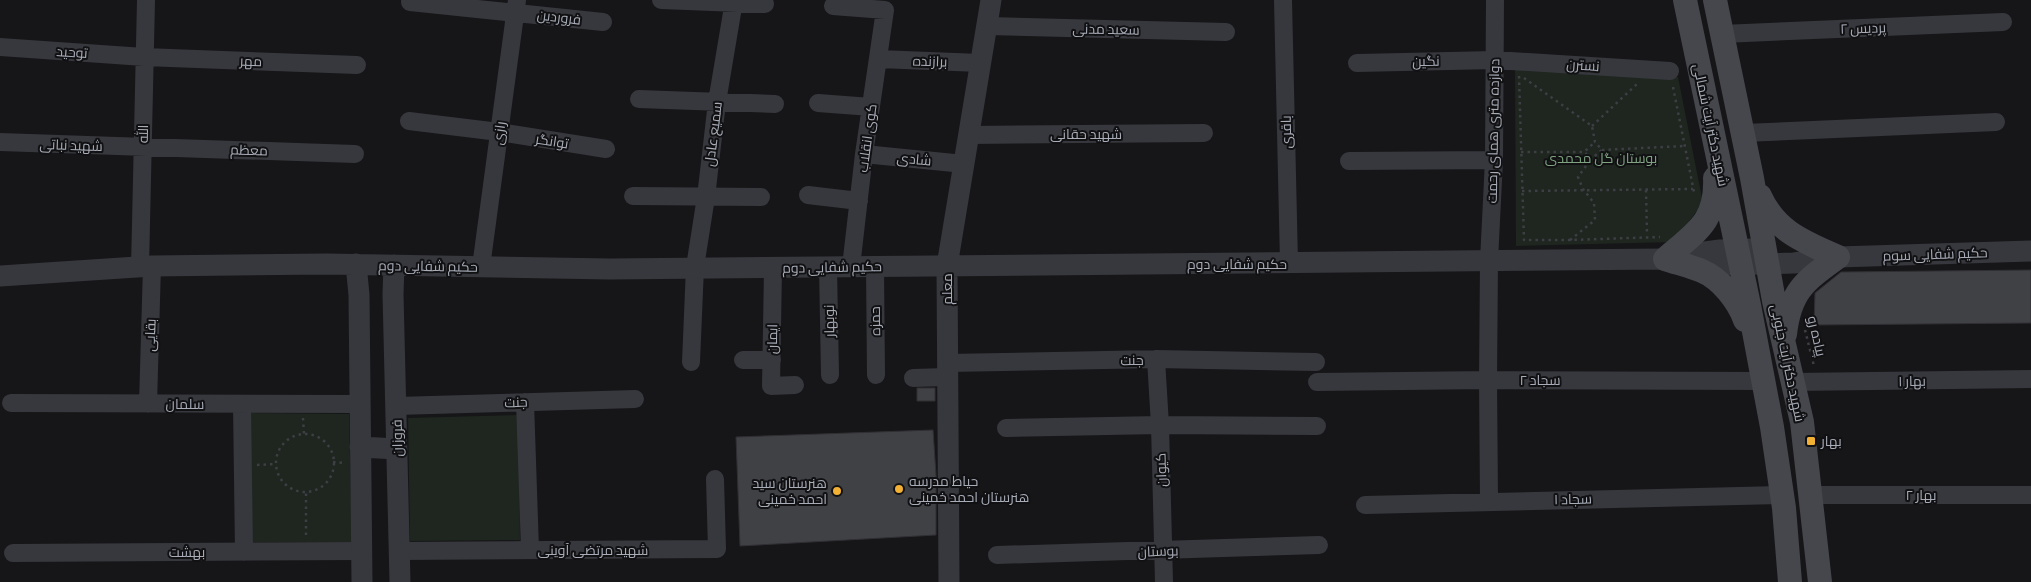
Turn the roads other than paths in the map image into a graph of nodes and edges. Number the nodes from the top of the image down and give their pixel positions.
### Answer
1 (146, 0) edge
2 (660, 0) edge
3 (991, 0) edge
4 (1283, 0) edge
5 (1495, 0) edge
6 (1684, 0) edge
7 (1715, 0) edge
8 (734, 1) junction
9 (410, 2) dead end
10 (765, 4) dead end
11 (516, 6) edge
12 (833, 6) dead end
13 (603, 22) dead end
14 (2004, 22) dead end
15 (986, 26) junction
16 (1226, 32) dead end
17 (1722, 34) junction
18 (0, 47) edge
19 (144, 57) junction
20 (879, 59) junction
21 (1495, 60) junction
22 (980, 63) junction
23 (1356, 63) dead end
24 (357, 65) dead end
25 (1670, 71) road end
26 (639, 99) dead end
27 (717, 102) junction
28 (818, 103) dead end
29 (775, 104) dead end
30 (872, 107) junction
31 (409, 121) dead end
32 (1996, 122) dead end
33 (499, 132) junction
34 (1204, 133) dead end
35 (1744, 133) junction
36 (968, 135) junction
37 (1714, 138) junction
38 (0, 142) edge
39 (143, 147) junction
40 (606, 149) dead end
41 (355, 154) dead end
42 (864, 154) junction
43 (1494, 160) junction
44 (1349, 162) dead end
45 (964, 164) junction
46 (1752, 178) junction
47 (633, 196) dead end
48 (808, 196) dead end
49 (706, 197) junction
50 (761, 197) dead end
51 (859, 201) junction
52 (1667, 248) junction
53 (2031, 251) edge
54 (1766, 256) junction
55 (1739, 257) junction
56 (1838, 257) junction
57 (1489, 261) junction
58 (1289, 263) junction
59 (356, 264) junction
60 (394, 265) junction
61 (875, 266) junction
62 (947, 266) junction
63 (146, 267) junction
64 (481, 267) junction
65 (695, 267) junction
66 (828, 267) junction
67 (851, 267) junction
68 (774, 268) junction
69 (0, 276) edge
70 (393, 294) junction
71 (359, 295) junction
72 (1784, 344) junction
73 (1156, 359) junction
74 (743, 360) dead end
75 (772, 360) junction
76 (691, 362) dead end
77 (1316, 362) dead end
78 (947, 370) junction
79 (830, 375) dead end
80 (876, 375) dead end
81 (1762, 375) junction
82 (913, 378) dead end
83 (2031, 379) edge
84 (1488, 380) junction
85 (1317, 382) dead end
86 (1793, 382) junction
87 (795, 386) dead end
88 (635, 399) dead end
89 (525, 402) junction
90 (11, 404) dead end
91 (148, 404) junction
92 (242, 404) junction
93 (359, 404) junction
94 (396, 406) junction
95 (1160, 425) junction
96 (1317, 426) dead end
97 (1006, 428) dead end
98 (360, 448) junction
99 (398, 449) junction
100 (715, 479) dead end
101 (1782, 495) junction
102 (1810, 495) junction
103 (2031, 495) edge
104 (1489, 501) junction
105 (1365, 505) dead end
106 (1319, 545) dead end
107 (530, 550) junction
108 (362, 551) junction
109 (399, 551) junction
110 (1163, 551) junction
111 (244, 552) junction
112 (13, 553) dead end
113 (997, 555) dead end
114 (1819, 571) edge
115 (1787, 575) edge
116 (362, 582) edge
117 (400, 582) edge
118 (949, 582) edge
119 (1164, 582) edge
120 (1828, 582) edge

1 - 19 street, الله
2 - 8 street
3 - 15 street, معلم
4 - 58 street, باقری
5 - 21 street, دوازده متری همای رحمت
6 - 37 main road, شهید دکتر آیت شمالی
7 - 17 main road
8 - 10 street
8 - 27 street, سمیع عادل
9 - 11 street, فروردین
11 - 13 street, فروردین
11 - 33 street, رازی
12 - 20 street, کوی انقلاب
14 - 17 street, پردیس ۲
15 - 16 street, سعید مدنی
15 - 22 street, معلم
17 - 35 main road
18 - 19 street, توحید
19 - 24 street, مهر
19 - 39 street, الله
20 - 22 street, برازنده
20 - 30 street, کوی انقلاب
21 - 23 street, نگین
21 - 25 street, نسترن
21 - 43 street, دوازده متری همای رحمت
22 - 36 street, معلم
26 - 27 street
27 - 29 street
27 - 49 street, سمیع عادل
28 - 30 street
30 - 42 street, کوی انقلاب
31 - 33 street, توانگر
32 - 35 street
33 - 40 street, توانگر
33 - 64 street, رازی
34 - 36 street, شهید حقانی
35 - 46 main road
36 - 45 street, معلم
37 - 52 main road
37 - 55 main road, شهید دکتر آیت شمالی
38 - 39 street, شهید نباتی
39 - 41 street, معظم
39 - 63 street, الله
42 - 45 street, شادی
42 - 51 street, کوی انقلاب
43 - 44 street
43 - 57 street, دوازده متری همای رحمت
45 - 62 street, معلم
46 - 54 main road
46 - 56 main road
47 - 49 street
48 - 51 street
49 - 50 street
49 - 65 street, سمیع عادل
51 - 67 street, کوی انقلاب
52 - 55 street, حکیم شفایی دوم
52 - 57 street, حکیم شفایی دوم
52 - 81 main road
53 - 56 street, حکیم شفایی سوم
54 - 55 street, حکیم شفایی سوم
54 - 56 street, حکیم شفایی سوم
54 - 72 main road, شهید دکتر آیت جنوبی
55 - 81 main road, شهید دکتر آیت جنوبی
56 - 72 main road
57 - 58 street, حکیم شفایی دوم
57 - 84 street, دوازده متری همای رحمت
58 - 62 street, حکیم شفایی دوم
59 - 60 street, حکیم شفایی دوم
59 - 63 street, حکیم شفایی دوم
59 - 71 street
60 - 64 street, حکیم شفایی دوم
60 - 70 street, فروزان
61 - 62 street, حکیم شفایی دوم
61 - 67 street, حکیم شفایی دوم
61 - 80 street, حمزه
62 - 78 street, معلم
63 - 69 street, حکیم شفایی دوم
63 - 91 street, بقایی
64 - 65 street, حکیم شفایی دوم
65 - 68 street, حکیم شفایی دوم
65 - 76 street
66 - 67 street, حکیم شفایی دوم
66 - 68 street, حکیم شفایی دوم
66 - 79 street, نوبهار
68 - 75 street, ایمان
70 - 71 street
70 - 94 street, فروزان
71 - 93 street
72 - 86 main road, شهید دکتر آیت جنوبی
73 - 77 street, جنت
73 - 78 street, جنت
73 - 95 street, کیوان
74 - 75 street
75 - 87 street, ایمان
78 - 82 street, جنت
78 - 118 street, معلم
81 - 84 street, سجاد ۲
81 - 101 main road, شهید دکتر آیت جنوبی
83 - 86 street, بهار ۱
84 - 85 street, سجاد ۲
84 - 104 street, دوازده متری همای رحمت
86 - 102 main road, شهید دکتر آیت جنوبی
88 - 89 street, جنت
89 - 94 street, جنت
89 - 107 street
90 - 91 street, سلمان
91 - 92 street, سلمان
92 - 93 street, سلمان
92 - 111 street
93 - 98 street
94 - 99 street, فروزان
95 - 96 street
95 - 97 street
95 - 110 street, کیوان
98 - 99 street
98 - 108 street
99 - 109 street, فروزان
100 - 107 street, شهید مرتضی آوینی
101 - 104 street, سجاد ۱
101 - 115 main road, شهید دکتر آیت جنوبی
102 - 103 street, بهار ۲
102 - 114 main road, شهید دکتر آیت جنوبی
104 - 105 street, سجاد ۱
106 - 110 street, بوستان
107 - 109 street, شهید مرتضی آوینی
108 - 111 street, بهشت
108 - 116 street
109 - 117 street, فروزان
110 - 113 street, بوستان
110 - 119 street, کیوان
111 - 112 street, بهشت
114 - 120 main road, شهید دکتر آیت جنوبی

